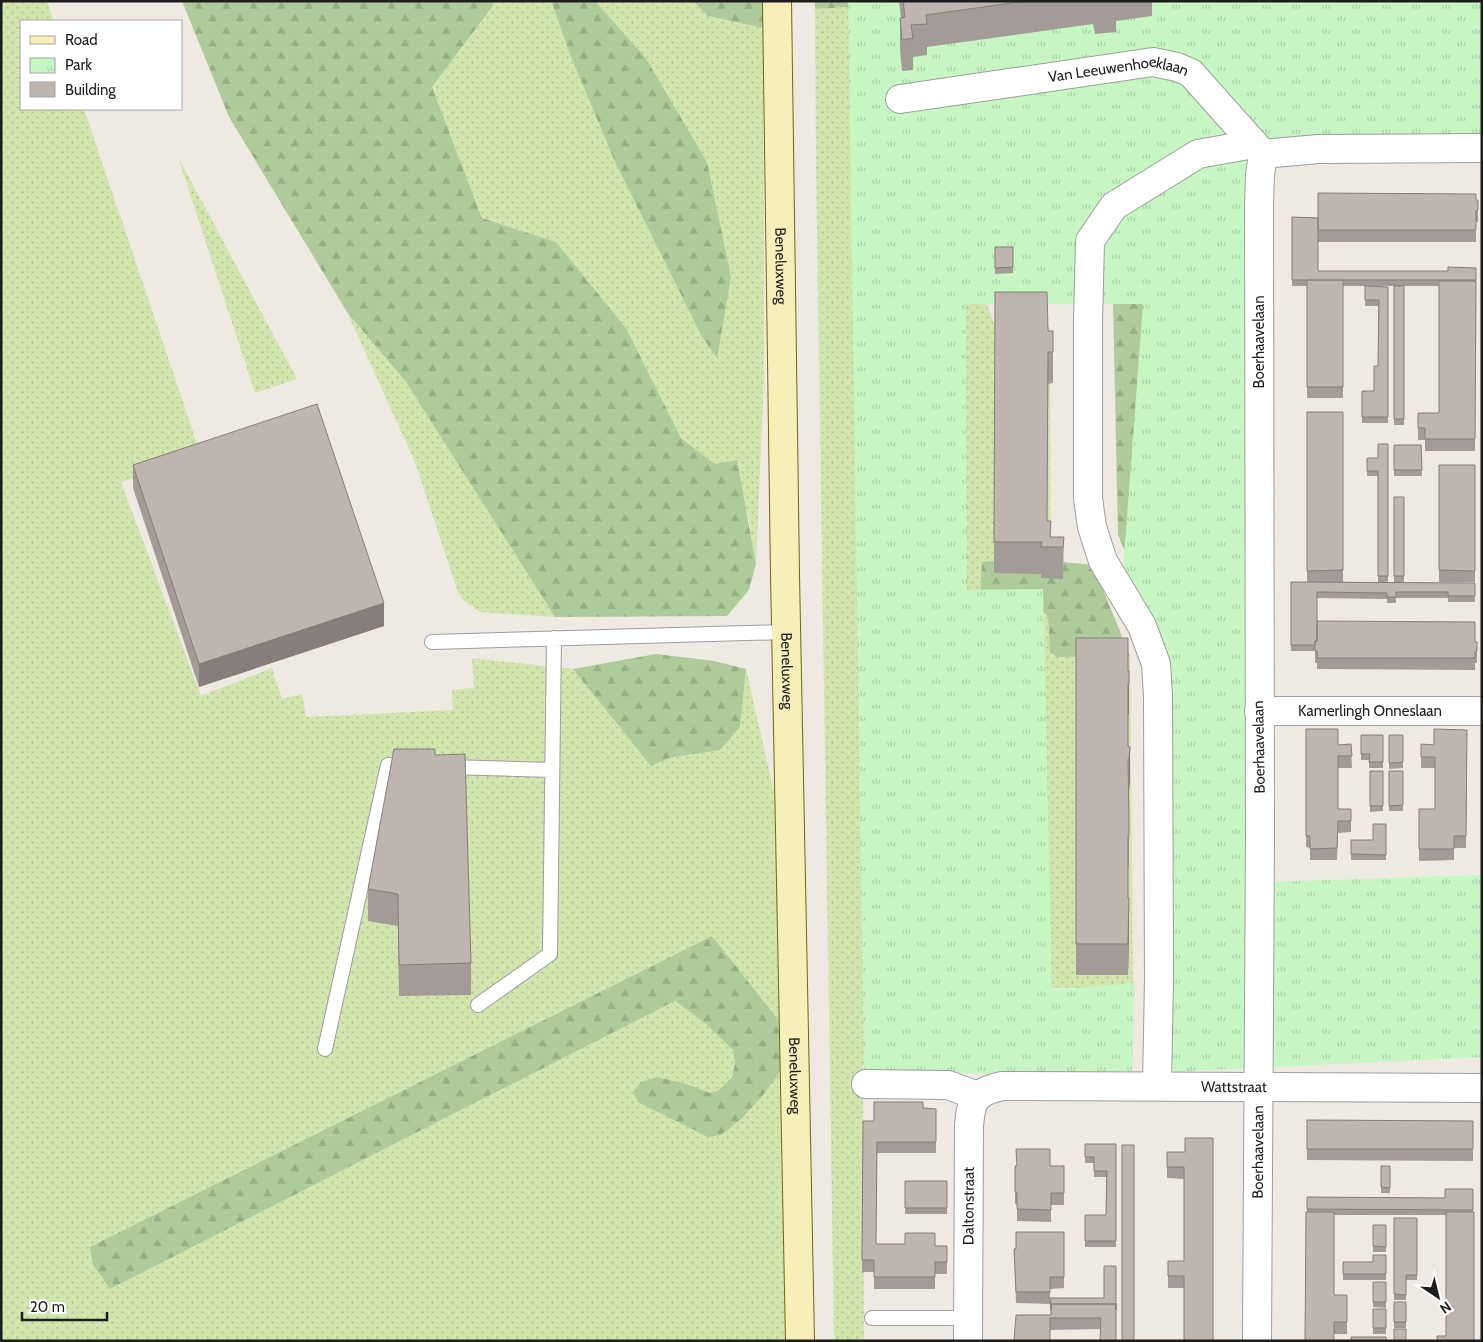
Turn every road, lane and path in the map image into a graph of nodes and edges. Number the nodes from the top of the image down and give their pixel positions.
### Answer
1 (777, 1) edge
2 (900, 99) dead end
3 (1482, 148) edge
4 (1259, 149) junction
5 (786, 632) junction
6 (554, 638) junction
7 (432, 642) dead end
8 (1259, 711) junction
9 (1482, 711) edge
10 (552, 770) junction
11 (478, 1005) dead end
12 (325, 1049) dead end
13 (866, 1084) dead end
14 (1157, 1086) junction
15 (1258, 1087) junction
16 (1482, 1088) edge
17 (982, 1093) junction
18 (872, 1318) dead end
19 (968, 1330) edge
20 (800, 1341) edge
21 (1257, 1341) edge

1 - 5 main road, Beneluxweg
2 - 4 street, Van Leeuwenhoeklaan
3 - 4 street
4 - 8 street, Boerhaavelaan
4 - 14 street
5 - 6 lane
5 - 20 main road, Beneluxweg
6 - 7 lane
6 - 10 lane
8 - 9 street, Kamerlingh Onneslaan
8 - 15 street, Boerhaavelaan
10 - 11 lane
10 - 12 lane
13 - 17 street
14 - 15 street, Wattstraat
14 - 17 street, Wattstraat
15 - 16 street, Wattstraat
15 - 21 street, Boerhaavelaan
17 - 19 street, Daltonstraat
18 - 19 lane, Daltonstraat

